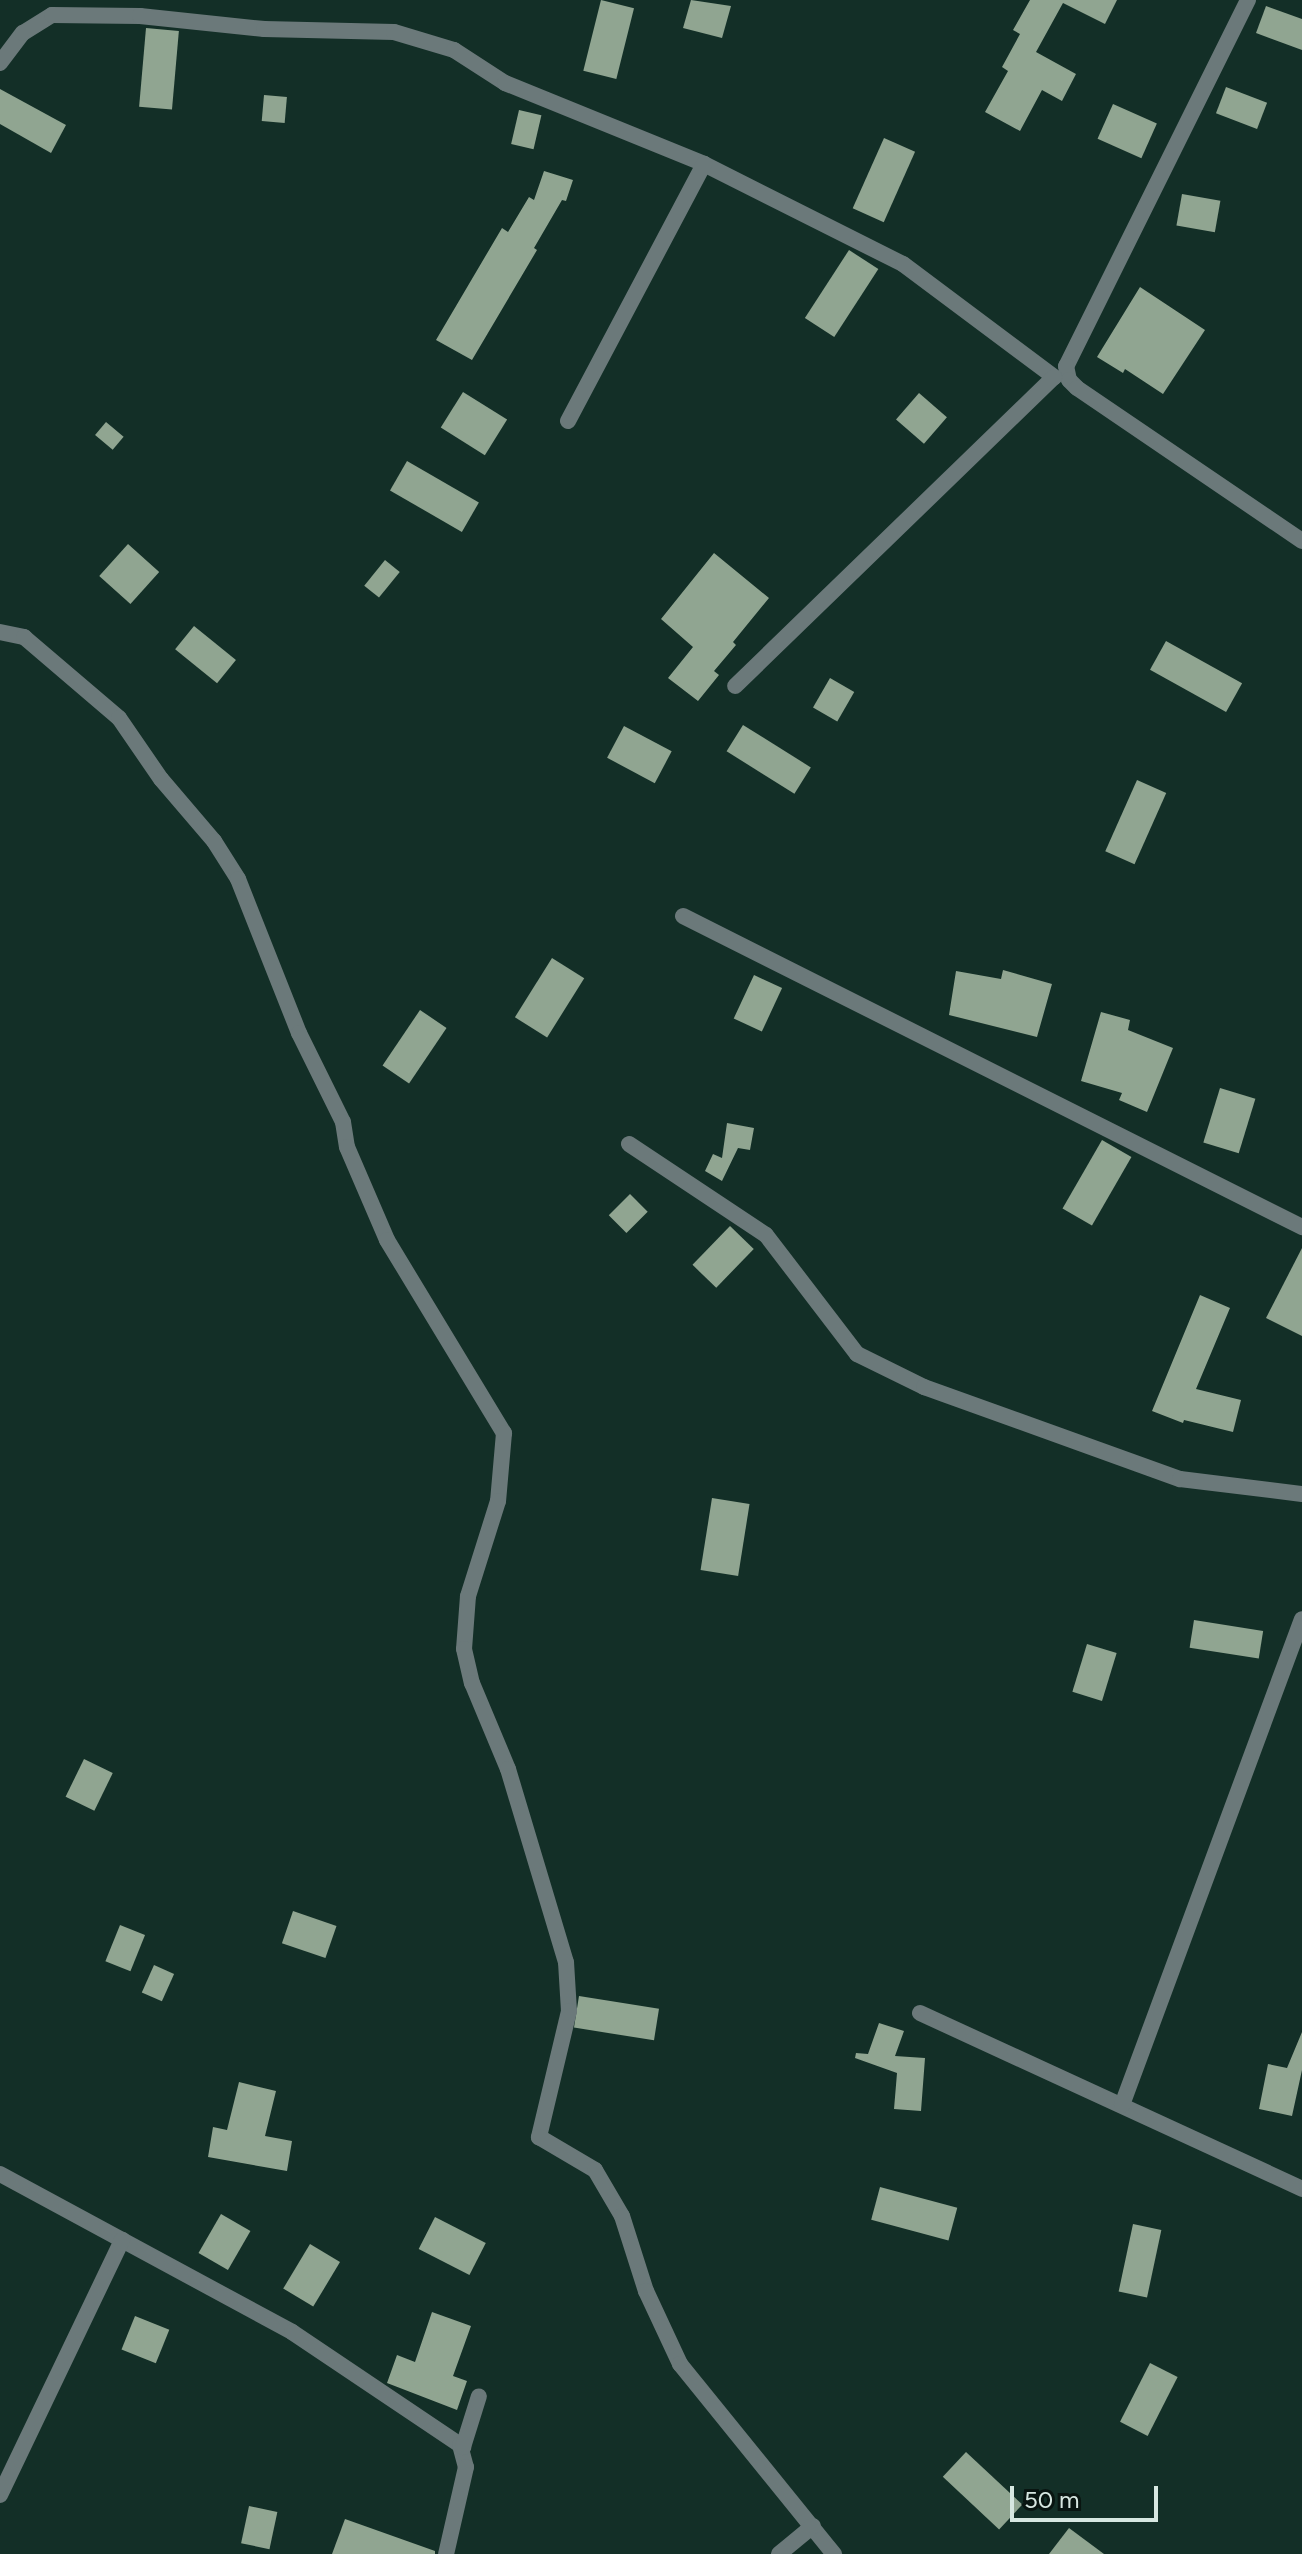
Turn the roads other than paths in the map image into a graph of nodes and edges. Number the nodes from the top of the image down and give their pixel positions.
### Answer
1 (1248, 0) edge
2 (0, 63) edge
3 (704, 164) junction
4 (568, 421) dead end
5 (1302, 541) edge
6 (0, 632) edge
7 (735, 686) dead end
8 (683, 916) dead end
9 (629, 1144) dead end
10 (1302, 1227) edge
11 (1302, 1494) edge
12 (1302, 1619) edge
13 (920, 2013) dead end
14 (1122, 2105) junction
15 (0, 2174) edge
16 (1302, 2189) edge
17 (122, 2240) junction
18 (479, 2396) dead end
19 (460, 2445) junction
20 (0, 2495) edge
21 (813, 2526) junction
22 (446, 2554) edge
23 (779, 2554) edge
24 (834, 2554) edge

1 - 5 street
2 - 3 street
3 - 4 street
3 - 7 street
6 - 21 street
8 - 10 street
9 - 11 street
12 - 14 street
13 - 14 street
14 - 16 street
15 - 17 street
17 - 19 street
17 - 20 street
18 - 19 street
19 - 22 street
21 - 23 street
21 - 24 street

